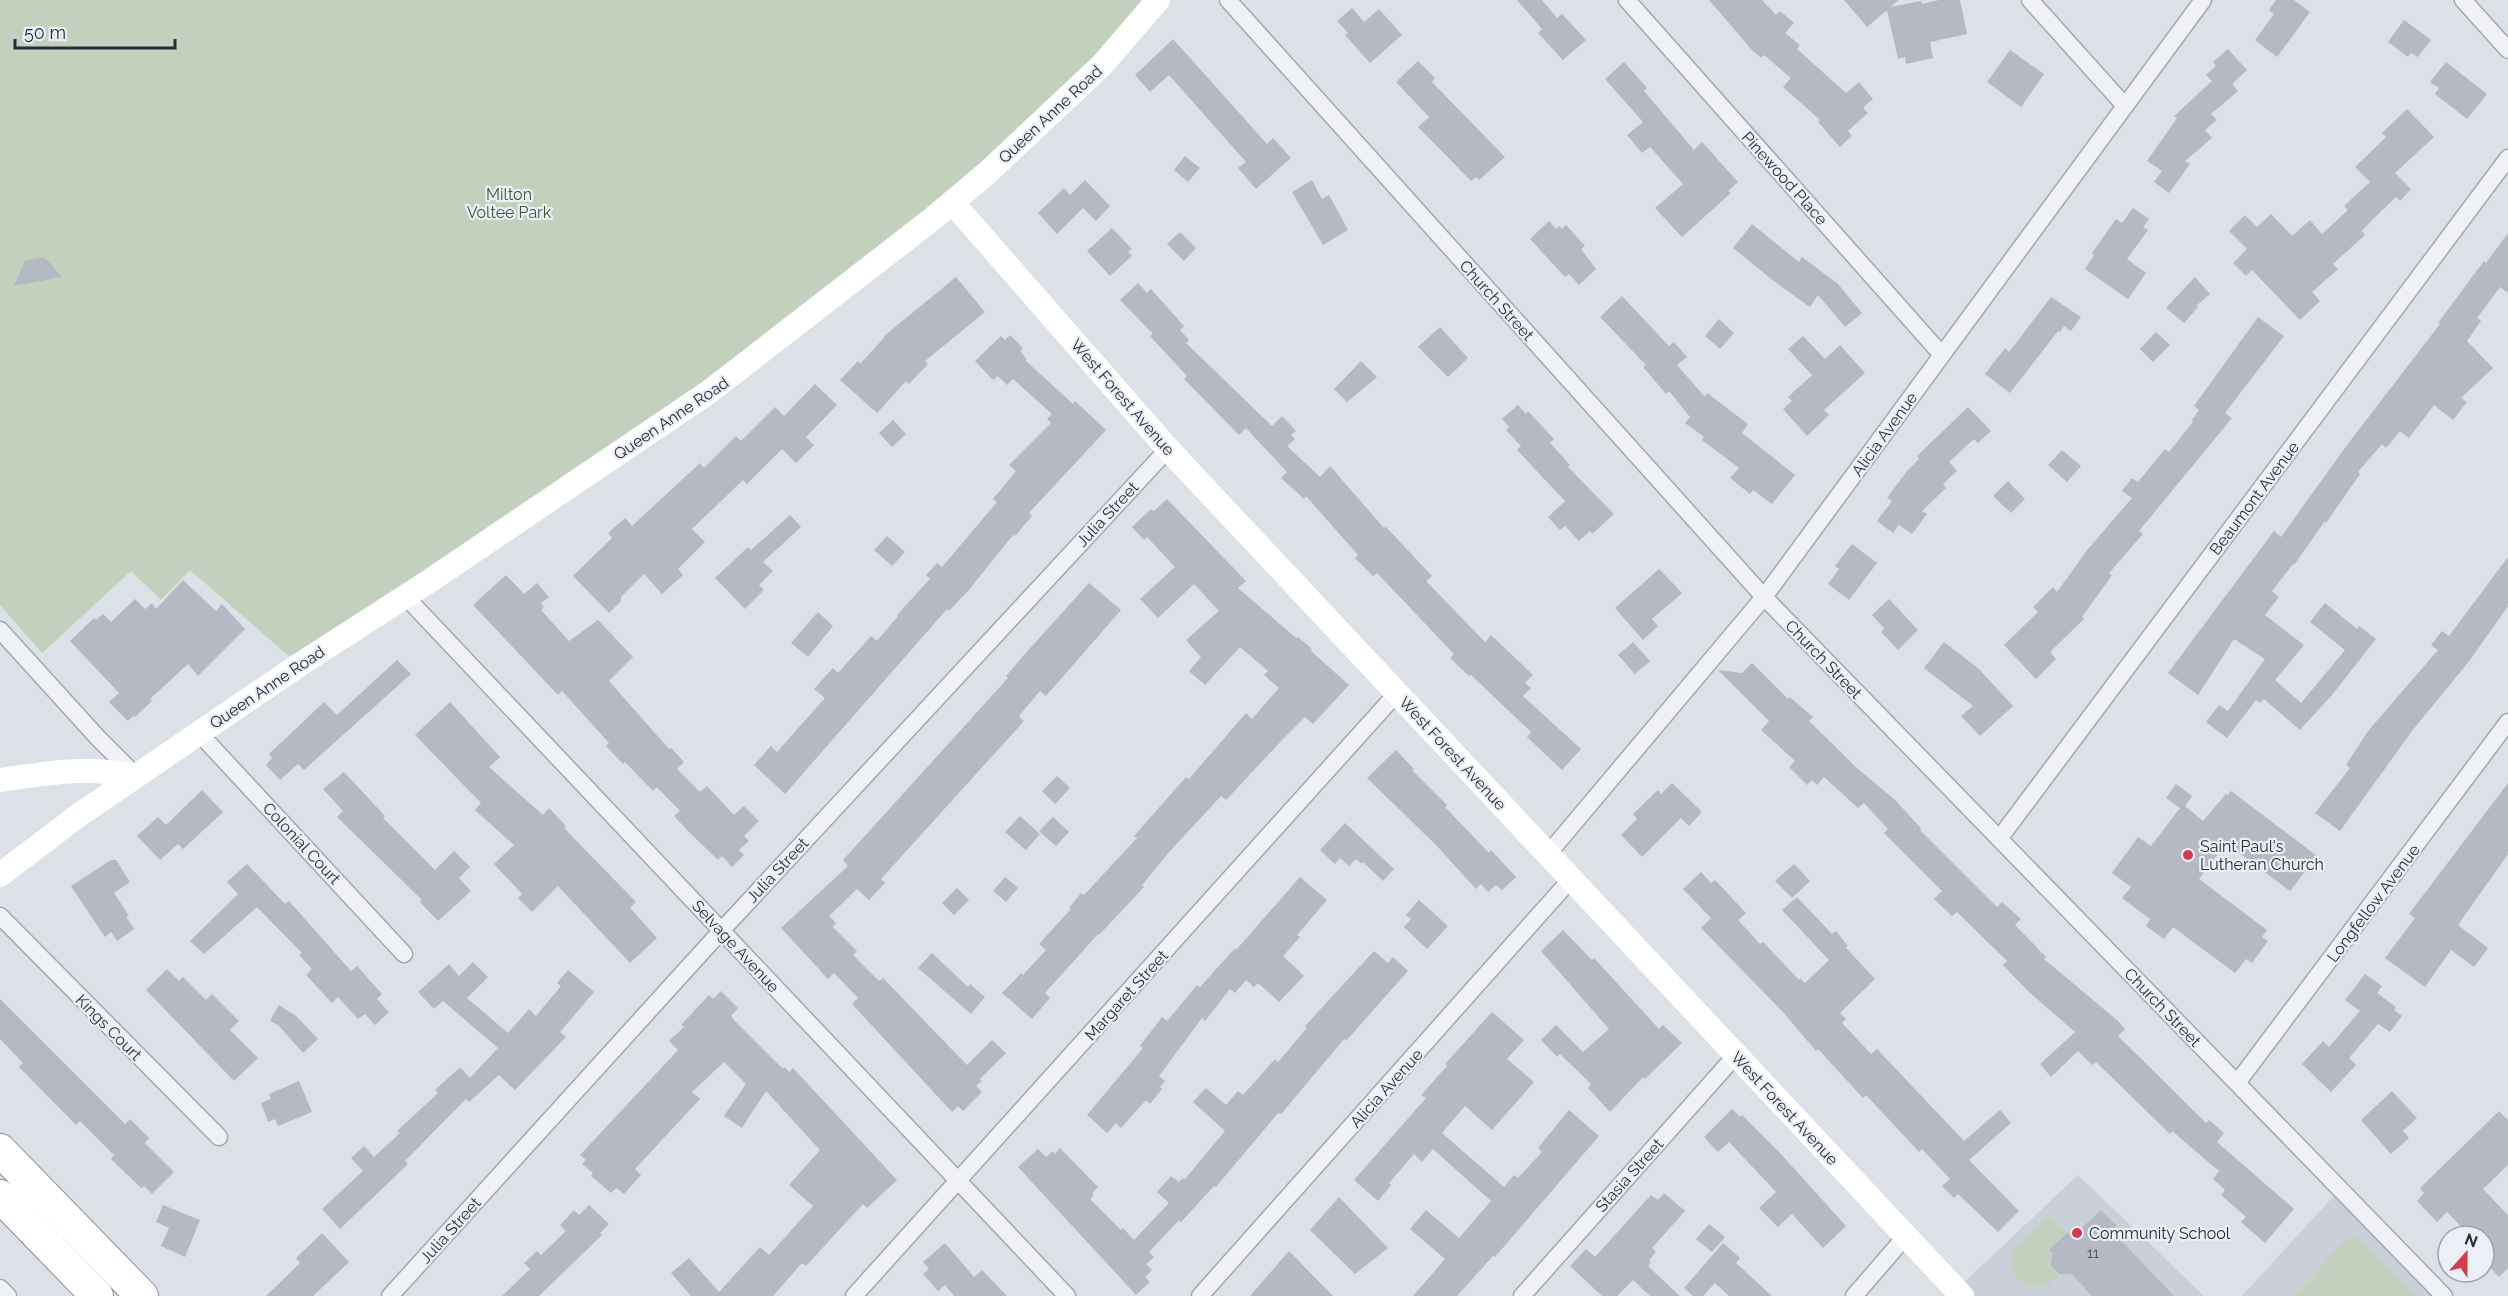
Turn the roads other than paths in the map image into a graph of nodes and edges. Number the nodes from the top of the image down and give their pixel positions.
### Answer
1 (1158, 0) edge
2 (1228, 0) edge
3 (1627, 0) edge
4 (2030, 0) edge
5 (2203, 0) edge
6 (2463, 0) edge
7 (2508, 50) edge
8 (2125, 106) junction
9 (2508, 158) edge
10 (952, 202) junction
11 (1942, 355) junction
12 (1168, 449) junction
13 (405, 596) junction
14 (1764, 597) junction
15 (0, 630) edge
16 (1397, 693) junction
17 (2508, 722) edge
18 (199, 733) junction
19 (136, 776) junction
20 (0, 780) edge
21 (2000, 839) junction
22 (1548, 854) junction
23 (0, 875) edge
24 (1571, 879) junction
25 (0, 916) edge
26 (722, 930) junction
27 (405, 954) dead end
28 (1736, 1055) junction
29 (2237, 1083) junction
30 (219, 1137) dead end
31 (0, 1150) edge
32 (958, 1181) junction
33 (0, 1196) edge
34 (1906, 1236) junction
35 (0, 1288) edge
36 (8, 1296) edge
37 (97, 1296) edge
38 (142, 1296) edge
39 (390, 1296) edge
40 (854, 1296) edge
41 (1067, 1296) edge
42 (1200, 1296) edge
43 (1522, 1296) edge
44 (1854, 1296) edge
45 (1962, 1296) edge
46 (2444, 1296) edge

1 - 10 street, Queen Anne Road
2 - 14 street, Church Street
3 - 11 street, Pinewood Place
4 - 8 street
5 - 8 street, Alicia Avenue
6 - 7 street
8 - 11 street, Alicia Avenue
9 - 21 street, Beaumont Avenue
10 - 12 street, West Forest Avenue
10 - 13 street, Queen Anne Road
11 - 14 street, Alicia Avenue
12 - 16 street, West Forest Avenue
12 - 26 street, Julia Street
13 - 18 street, Queen Anne Road
13 - 26 street, Selvage Avenue
14 - 21 street, Church Street
14 - 22 street, Alicia Avenue
15 - 19 street
16 - 22 street, West Forest Avenue
16 - 32 street, Margaret Street
17 - 29 street, Longfellow Avenue
18 - 19 street, Queen Anne Road
18 - 27 street, Colonial Court
19 - 20 street
19 - 23 street, Queen Anne Road
21 - 29 street, Church Street
22 - 24 street, West Forest Avenue
24 - 28 street, West Forest Avenue
24 - 42 street, Alicia Avenue
25 - 30 street, Kings Court
26 - 32 street, Selvage Avenue
26 - 39 street, Julia Street
28 - 34 street, West Forest Avenue
28 - 43 street, Stasia Street
29 - 46 street, Church Street
31 - 38 highway
32 - 40 street, Margaret Street
32 - 41 street, Selvage Avenue
33 - 37 highway
34 - 44 street
34 - 45 street, West Forest Avenue
35 - 36 street

